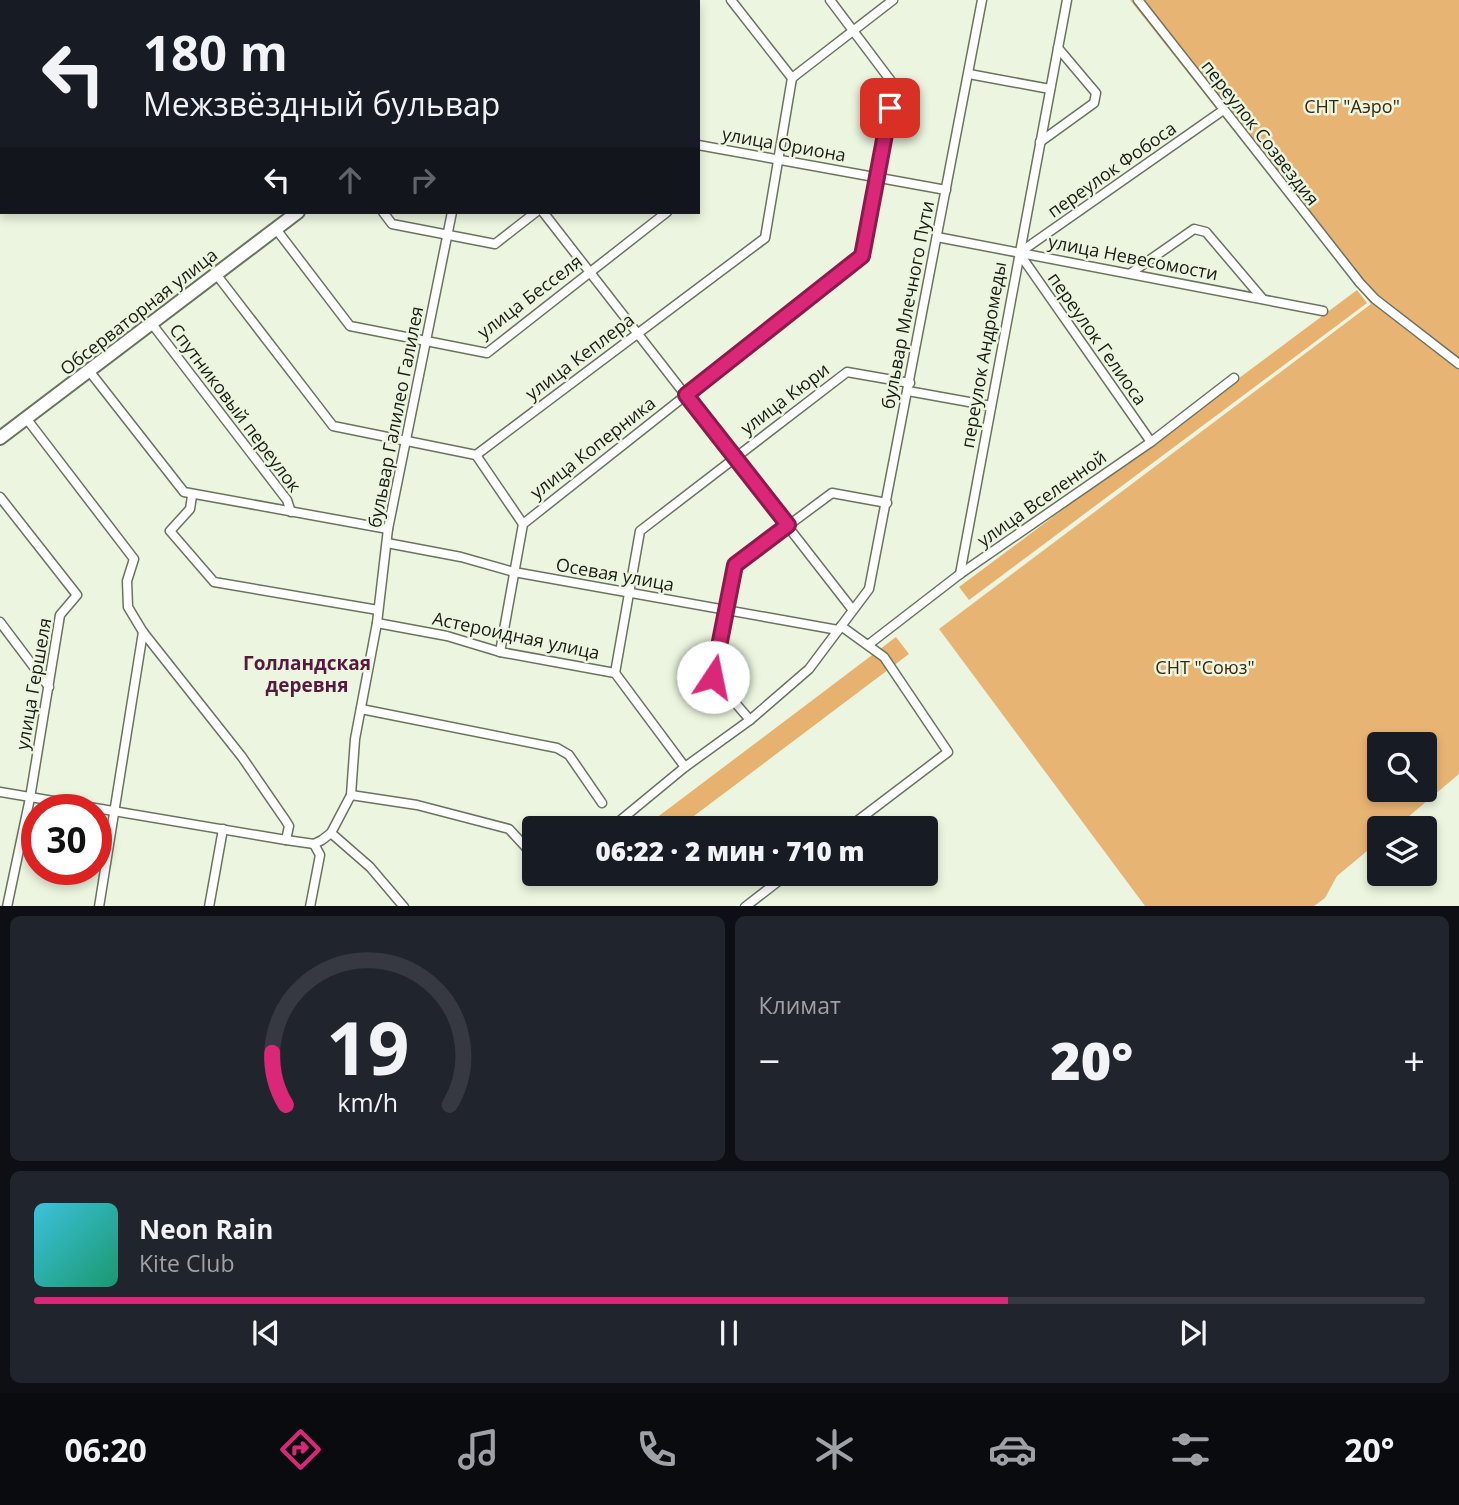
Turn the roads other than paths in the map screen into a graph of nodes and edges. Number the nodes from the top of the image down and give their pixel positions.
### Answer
1 (732, 0) edge
2 (831, 0) edge
3 (893, 0) edge
4 (982, 0) edge
5 (1067, 0) edge
6 (1138, 0) edge
7 (853, 31) junction
8 (1058, 48) junction
9 (969, 74) junction
10 (792, 78) junction
11 (1050, 89) junction
12 (1222, 111) junction
13 (1040, 142) junction
14 (700, 145) edge
15 (778, 159) junction
16 (877, 178) junction
17 (946, 190) junction
18 (295, 214) edge
19 (384, 214) edge
20 (452, 214) edge
21 (533, 214) edge
22 (545, 214) edge
23 (664, 214) edge
24 (276, 229) junction
25 (447, 234) junction
26 (937, 237) junction
27 (1019, 253) junction
28 (589, 272) junction
29 (216, 274) junction
30 (1130, 274) junction
31 (1262, 298) junction
32 (1323, 311) dead end
33 (152, 324) junction
34 (638, 334) junction
35 (428, 341) junction
36 (1459, 364) edge
37 (90, 372) junction
38 (1234, 379) dead end
39 (909, 387) junction
40 (686, 395) junction
41 (991, 406) junction
42 (26, 418) junction
43 (0, 438) edge
44 (1151, 442) junction
45 (404, 443) junction
46 (476, 455) junction
47 (735, 457) junction
48 (192, 496) junction
49 (0, 497) edge
50 (887, 503) junction
51 (291, 512) junction
52 (523, 524) junction
53 (788, 525) junction
54 (388, 528) junction
55 (387, 543) junction
56 (514, 572) junction
57 (960, 574) junction
58 (629, 593) junction
59 (852, 609) junction
60 (378, 610) junction
61 (726, 611) junction
62 (0, 622) edge
63 (377, 623) junction
64 (840, 628) junction
65 (143, 632) junction
66 (868, 645) junction
67 (500, 652) junction
68 (615, 673) junction
69 (49, 687) junction
70 (360, 709) junction
71 (750, 720) junction
72 (685, 767) junction
73 (0, 792) edge
74 (31, 794) edge
75 (351, 795) junction
76 (21, 796) edge
77 (602, 803) dead end
78 (114, 813) junction
79 (626, 816) edge
80 (864, 816) edge
81 (223, 829) junction
82 (331, 833) junction
83 (21, 840) edge
84 (286, 841) junction
85 (522, 843) edge
86 (314, 844) junction
87 (772, 886) edge
88 (7, 906) edge
89 (99, 906) edge
90 (209, 906) edge
91 (310, 906) edge
92 (404, 906) edge
93 (745, 906) edge

1 - 10 street
2 - 7 street, улица Коперника
3 - 7 street
4 - 9 street, бульвар Млечного Пути
5 - 8 street, переулок Андромеды
6 - 12 street, переулок Созвездия
7 - 10 street
7 - 16 street, улица Коперника
8 - 11 street, переулок Андромеды
8 - 13 street
9 - 11 street
9 - 17 street, бульвар Млечного Пути
10 - 15 street, улица Кеплера
11 - 13 street, переулок Андромеды
12 - 27 street, переулок Фобоса
12 - 36 street, переулок Созвездия
13 - 27 street, переулок Андромеды
14 - 15 street, улица Ориона
15 - 16 street, улица Ориона
15 - 34 street, улица Кеплера
16 - 17 street, улица Ориона
16 - 40 street, улица Коперника
17 - 26 street, бульвар Млечного Пути
18 - 24 main road, Обсерваторная улица
19 - 25 street
20 - 25 street, бульвар Галилео Галилея
21 - 25 street
22 - 28 street
23 - 28 street, улица Бесселя
24 - 29 main road, Обсерваторная улица
24 - 35 street, улица Бесселя
25 - 35 street, бульвар Галилео Галилея
26 - 27 street, улица Невесомости
26 - 39 street, бульвар Млечного Пути
27 - 30 street, улица Невесомости
27 - 41 street, переулок Андромеды
27 - 44 street, переулок Гелиоса
28 - 34 street
28 - 35 street, улица Бесселя
29 - 33 main road, Обсерваторная улица
29 - 45 street
30 - 31 street, улица Невесомости
30 - 31 street
31 - 32 street, улица Невесомости
33 - 37 main road, Обсерваторная улица
33 - 51 street, Спутниковый переулок
34 - 40 street
34 - 46 street, улица Кеплера
35 - 45 street, бульвар Галилео Галилея
37 - 42 main road, Обсерваторная улица
37 - 48 street
38 - 44 street, улица Вселенной
39 - 41 street, улица Кюри
39 - 47 street, улица Кюри
39 - 50 street, бульвар Млечного Пути
40 - 47 street
40 - 52 street, улица Коперника
41 - 57 street, переулок Андромеды
42 - 43 main road, Обсерваторная улица
42 - 65 street
44 - 57 street, улица Вселенной
45 - 46 street
45 - 54 street, бульвар Галилео Галилея
46 - 52 street
47 - 53 street
47 - 58 street, улица Кюри
48 - 51 street
48 - 60 street
49 - 69 street, улица Гершеля
50 - 53 street
50 - 59 street, бульвар Млечного Пути
51 - 54 street
52 - 56 street, улица Коперника
53 - 59 street
53 - 61 street
54 - 55 street, бульвар Галилео Галилея
55 - 56 street, Осевая улица
55 - 60 street, бульвар Галилео Галилея
56 - 58 street, Осевая улица
56 - 67 street, улица Коперника
57 - 66 street, улица Вселенной
58 - 61 street, Осевая улица
58 - 68 street, улица Кюри
59 - 64 street
60 - 63 street, бульвар Галилео Галилея
61 - 64 street, Осевая улица
61 - 71 street
62 - 69 street
63 - 67 street, Астероидная улица
63 - 70 street, бульвар Галилео Галилея
64 - 66 street
64 - 71 street
65 - 78 street
65 - 84 street
66 - 80 street
67 - 68 street, Астероидная улица
68 - 72 street, Астероидная улица
69 - 74 street, улица Гершеля
70 - 75 street, бульвар Галилео Галилея
70 - 77 street
71 - 72 street
72 - 79 street
73 - 76 street
75 - 82 street, бульвар Галилео Галилея
75 - 85 street
78 - 81 street
78 - 89 street
81 - 84 street
81 - 90 street
82 - 86 street
82 - 92 street
83 - 88 street, улица Гершеля
84 - 86 street
86 - 91 street
87 - 93 street

